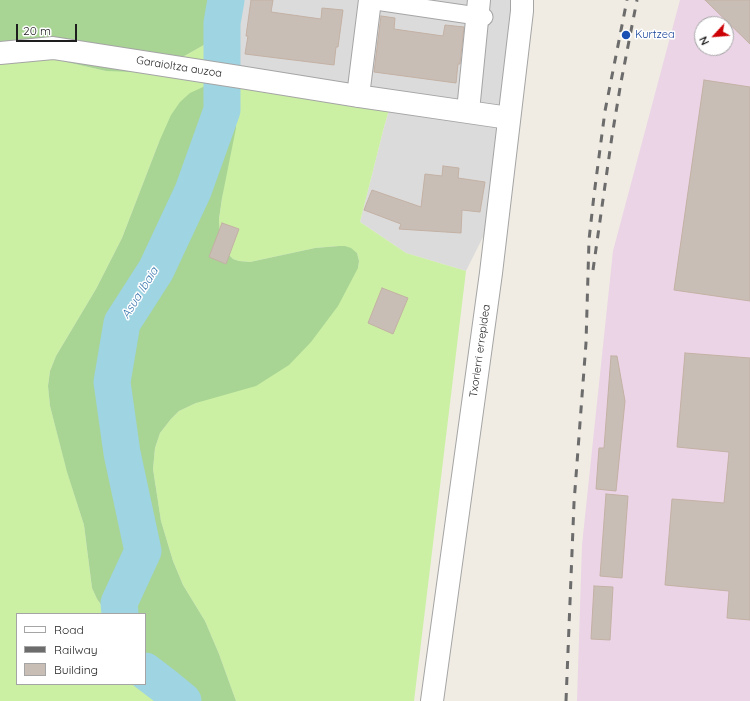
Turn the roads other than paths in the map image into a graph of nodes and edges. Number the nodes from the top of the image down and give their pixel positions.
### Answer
1 (370, 0) edge
2 (522, 0) edge
3 (480, 11) edge
4 (0, 53) edge
5 (358, 96) junction
6 (468, 111) junction
7 (509, 118) junction
8 (432, 701) edge

1 - 3 street
1 - 5 street
2 - 7 street, Txorierri errepidea
3 - 6 street
4 - 5 street, Garaioltza auzoa
5 - 6 street, Garaioltza auzoa
6 - 7 street, Garaioltza auzoa
7 - 8 street, Txorierri errepidea

